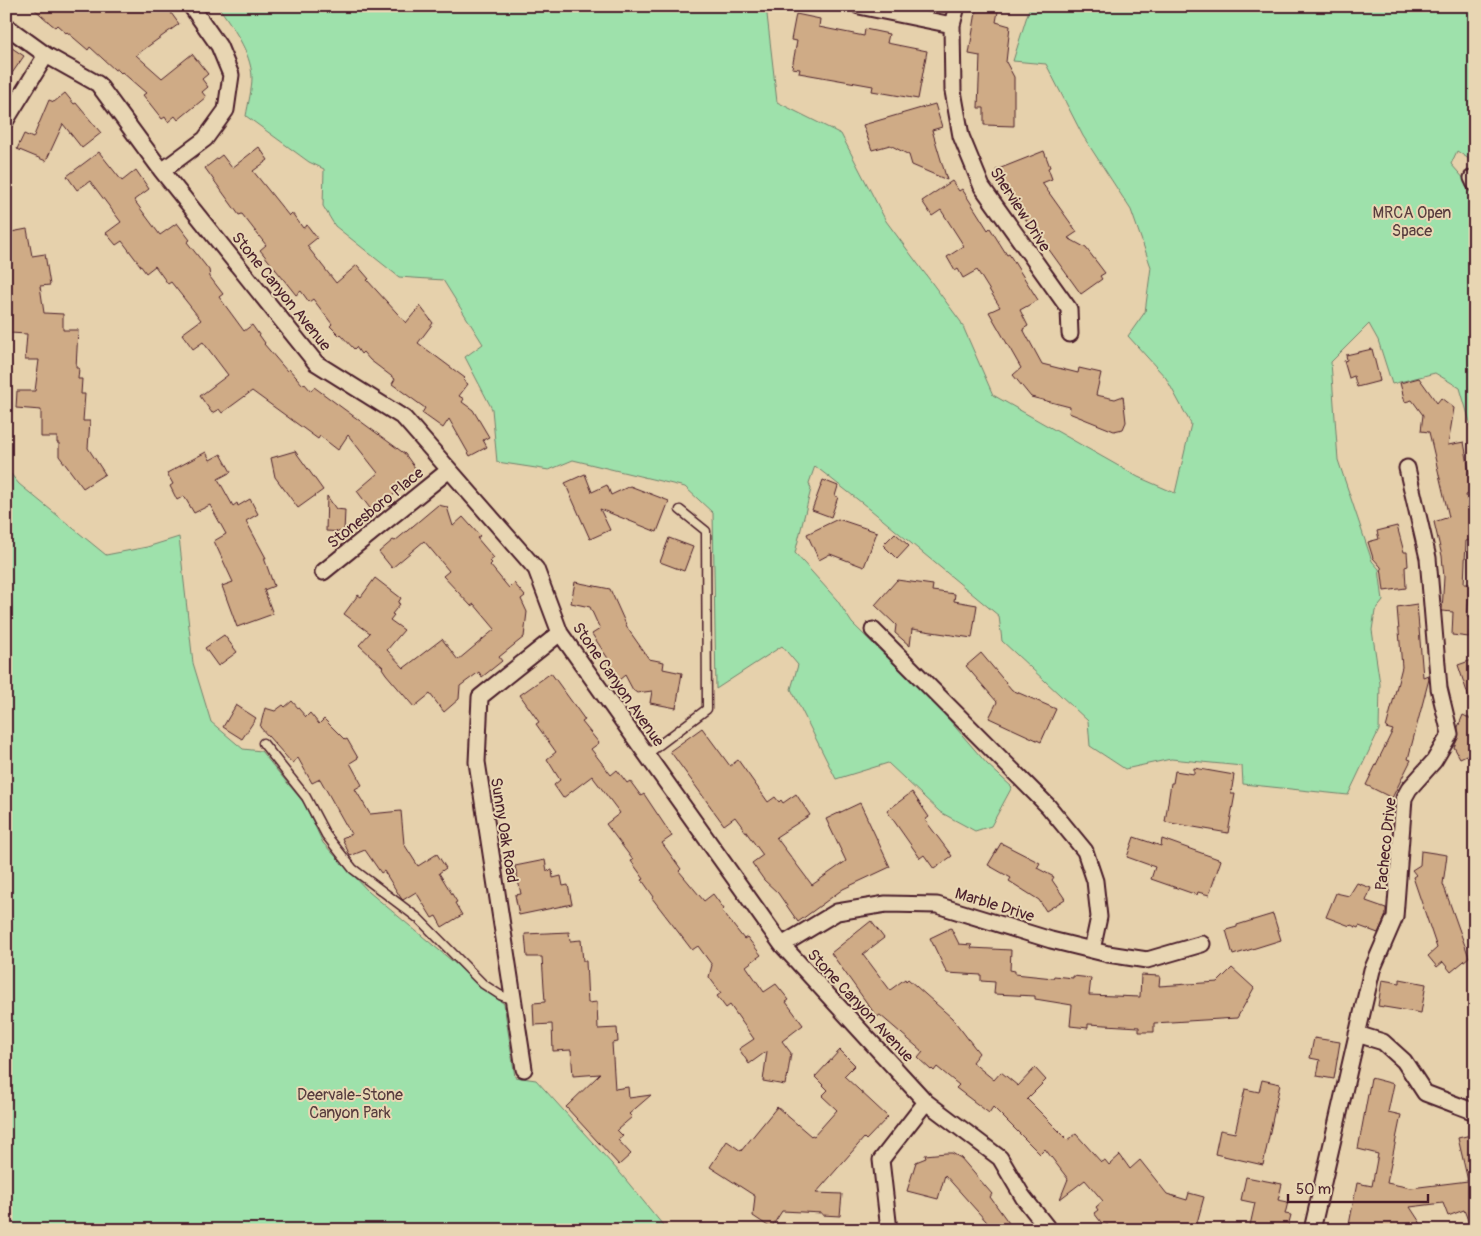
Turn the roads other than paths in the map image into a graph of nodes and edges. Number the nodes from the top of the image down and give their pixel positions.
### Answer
1 (191, 6) edge
2 (859, 6) edge
3 (956, 6) edge
4 (952, 24) junction
5 (6, 26) edge
6 (46, 55) junction
7 (6, 120) edge
8 (162, 170) junction
9 (1070, 334) dead end
10 (1408, 468) dead end
11 (449, 470) junction
12 (680, 510) dead end
13 (323, 572) dead end
14 (873, 630) dead end
15 (560, 633) junction
16 (263, 743) dead end
17 (646, 755) junction
18 (1202, 944) dead end
19 (782, 945) junction
20 (1092, 950) junction
21 (513, 1000) junction
22 (1356, 1034) junction
23 (524, 1069) dead end
24 (926, 1102) junction
25 (1475, 1112) edge
26 (889, 1230) edge
27 (1049, 1230) edge
28 (1312, 1230) edge

1 - 8 street
2 - 4 street
3 - 4 street, Sherview Drive
4 - 9 street, Sherview Drive
5 - 6 street, Stone Canyon Avenue
6 - 7 street
6 - 8 street, Stone Canyon Avenue
8 - 11 street, Stone Canyon Avenue
10 - 22 street, Pacheco Drive
11 - 13 street, Stonesboro Place
11 - 15 street, Stone Canyon Avenue
12 - 17 lane
14 - 20 street
15 - 17 street, Stone Canyon Avenue
15 - 21 street, Sunny Oak Road
16 - 21 lane
17 - 19 street, Stone Canyon Avenue
18 - 20 street, Marble Drive
19 - 20 street, Marble Drive
19 - 24 street, Stone Canyon Avenue
21 - 23 street, Sunny Oak Road
22 - 25 street
22 - 28 street, Pacheco Drive
24 - 26 street
24 - 27 street, Stone Canyon Avenue

